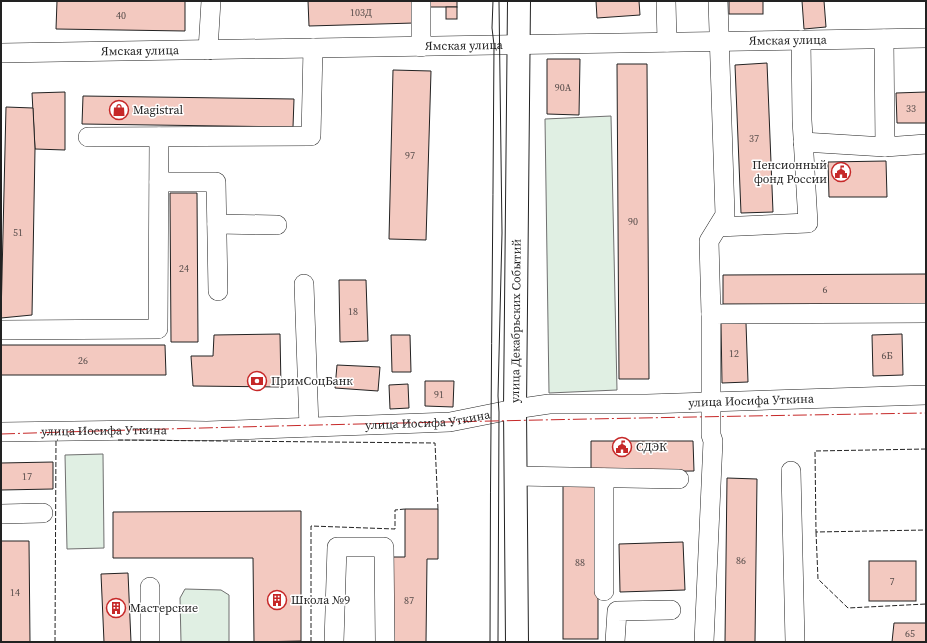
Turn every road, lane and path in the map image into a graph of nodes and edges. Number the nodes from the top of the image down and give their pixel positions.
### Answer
1 (211, 1) edge
2 (421, 1) edge
3 (519, 1) edge
4 (666, 1) edge
5 (718, 1) edge
6 (926, 38) edge
7 (884, 39) junction
8 (801, 40) junction
9 (719, 41) junction
10 (667, 42) junction
11 (518, 45) junction
12 (421, 47) junction
13 (313, 48) junction
14 (208, 50) junction
15 (1, 53) edge
16 (88, 137) dead end
17 (159, 137) junction
18 (803, 142) junction
19 (926, 144) edge
20 (885, 147) junction
21 (159, 182) junction
22 (217, 224) junction
23 (277, 225) dead end
24 (718, 227) junction
25 (304, 284) dead end
26 (218, 292) dead end
27 (926, 313) edge
28 (711, 314) junction
29 (1, 330) edge
30 (926, 395) edge
31 (712, 401) junction
32 (515, 409) junction
33 (309, 427) junction
34 (1, 432) edge
35 (791, 471) dead end
36 (516, 476) junction
37 (604, 478) junction
38 (679, 479) dead end
39 (44, 513) dead end
40 (1, 514) edge
41 (150, 587) dead end
42 (604, 591) dead end
43 (671, 610) dead end
44 (150, 642) edge
45 (334, 642) edge
46 (385, 642) edge
47 (517, 642) edge
48 (616, 642) edge
49 (704, 642) edge
50 (795, 642) edge

1 - 14 street
2 - 12 street
3 - 11 main road, улица Декабрьских Событий
4 - 10 street
5 - 9 street
6 - 7 street, Ямская улица
7 - 8 street, Ямская улица
7 - 20 street
8 - 9 street, Ямская улица
8 - 18 street
9 - 10 street, Ямская улица
9 - 24 street
10 - 11 street, Ямская улица
11 - 12 street, Ямская улица
11 - 32 main road, улица Декабрьских Событий
12 - 13 street, Ямская улица
13 - 14 street, Ямская улица
13 - 17 street
14 - 15 street, Ямская улица
16 - 17 street
17 - 21 street
18 - 20 street
18 - 24 street
19 - 20 street
21 - 22 street
21 - 29 street
22 - 23 street
22 - 26 street
24 - 28 street
25 - 33 street
27 - 28 street
28 - 31 street
30 - 31 street, улица Иосифа Уткина
31 - 32 street, улица Иосифа Уткина
31 - 49 street
32 - 33 street, улица Иосифа Уткина
32 - 36 main road, улица Декабрьских Событий
33 - 34 street, улица Иосифа Уткина
35 - 50 street
36 - 37 street
36 - 47 main road, улица Декабрьских Событий
37 - 38 street
37 - 42 street
39 - 40 street
41 - 44 street
43 - 48 street
45 - 46 street

